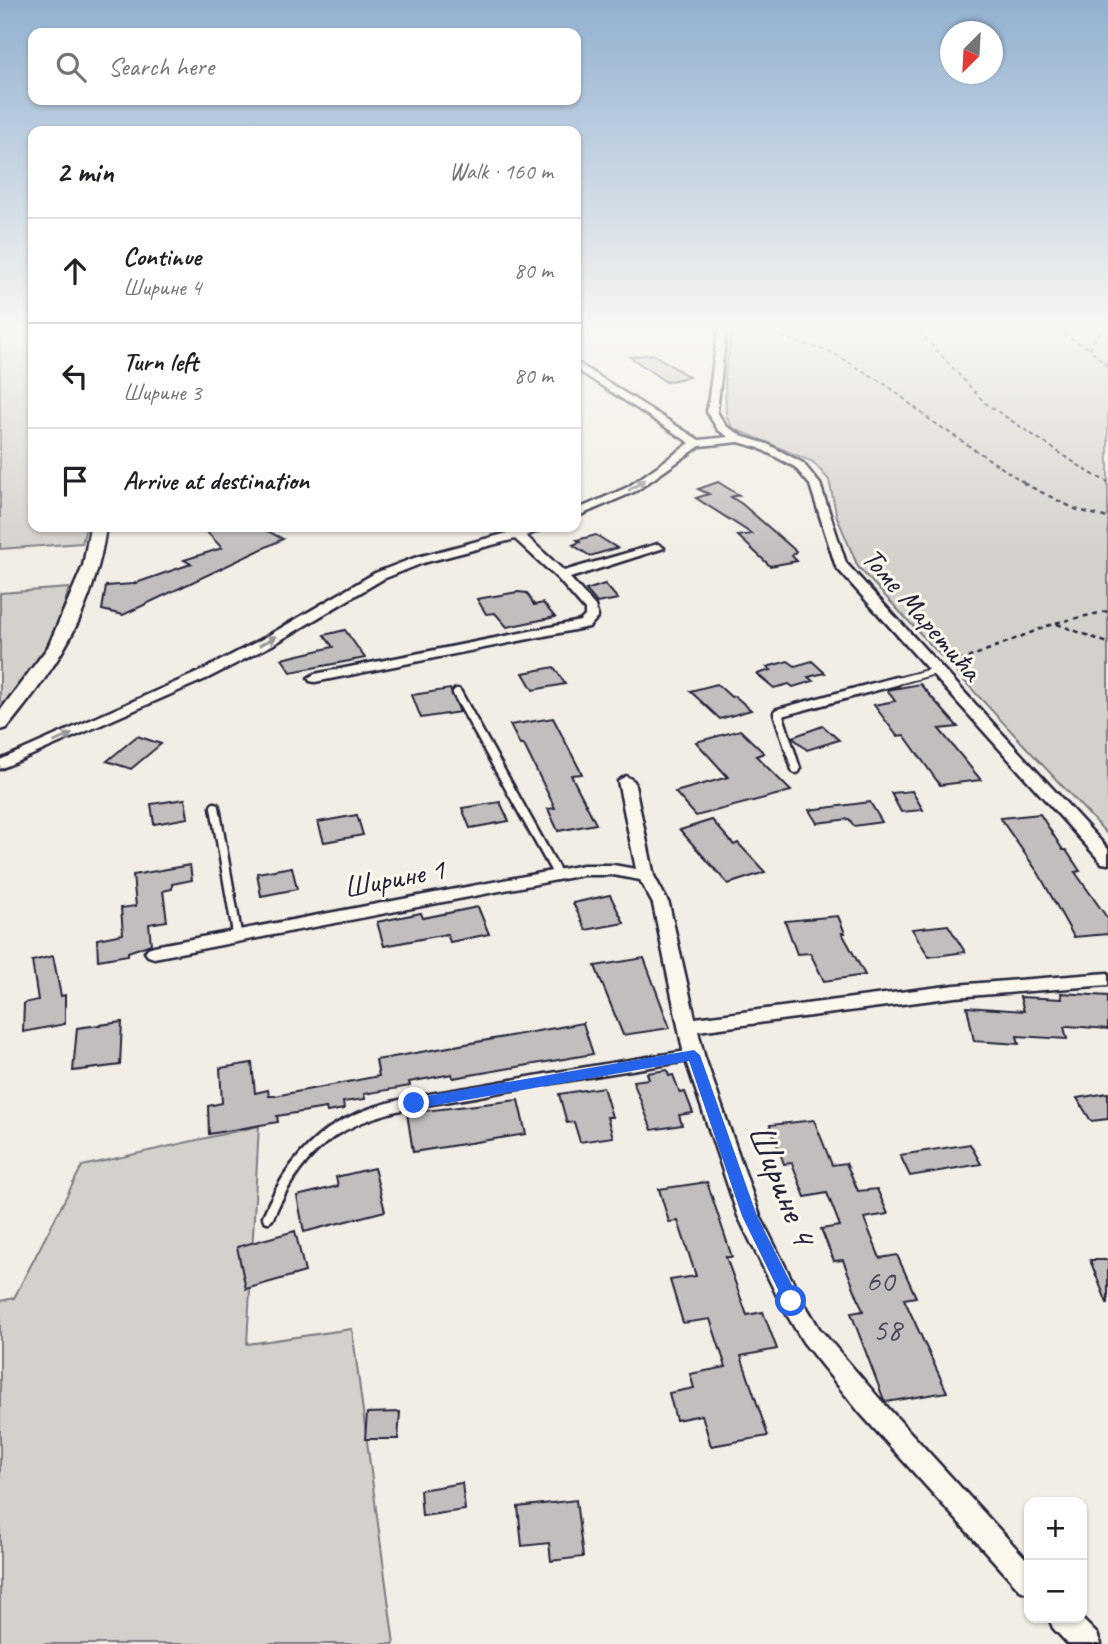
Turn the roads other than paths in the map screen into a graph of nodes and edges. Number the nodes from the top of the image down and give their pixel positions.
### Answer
1 (635, 403) edge
2 (713, 403) edge
3 (740, 439) junction
4 (697, 443) junction
5 (581, 512) edge
6 (97, 532) edge
7 (527, 532) edge
8 (519, 535) junction
9 (658, 548) dead end
10 (562, 576) junction
11 (934, 671) junction
12 (315, 678) dead end
13 (457, 693) dead end
14 (0, 724) edge
15 (0, 765) edge
16 (796, 769) dead end
17 (626, 780) dead end
18 (215, 807) dead end
19 (1108, 859) edge
20 (558, 875) junction
21 (646, 876) junction
22 (237, 936) junction
23 (154, 952) dead end
24 (1108, 979) edge
25 (688, 1026) junction
26 (694, 1055) junction
27 (268, 1217) dead end
28 (1024, 1576) edge
29 (1068, 1623) edge
30 (1087, 1644) edge

1 - 4 street
2 - 3 street
3 - 4 street, Томе Маретића
3 - 11 street, Томе Маретића
5 -> 4 street
6 - 14 main road
7 - 8 street
8 - 10 street
15 -> 8 street
9 - 10 street
10 - 12 street
11 - 16 lane
11 - 19 street, Томе Маретића
13 - 20 lane
17 - 21 street, Ширине 4
18 - 22 lane
20 - 21 street, Ширине 1
20 - 22 street, Ширине 1
21 - 25 street, Ширине 4
22 - 23 street, Ширине 1
24 - 25 street
25 - 26 street, Ширине 4
26 - 27 lane
26 - 28 street, Ширине 4
29 - 30 street

